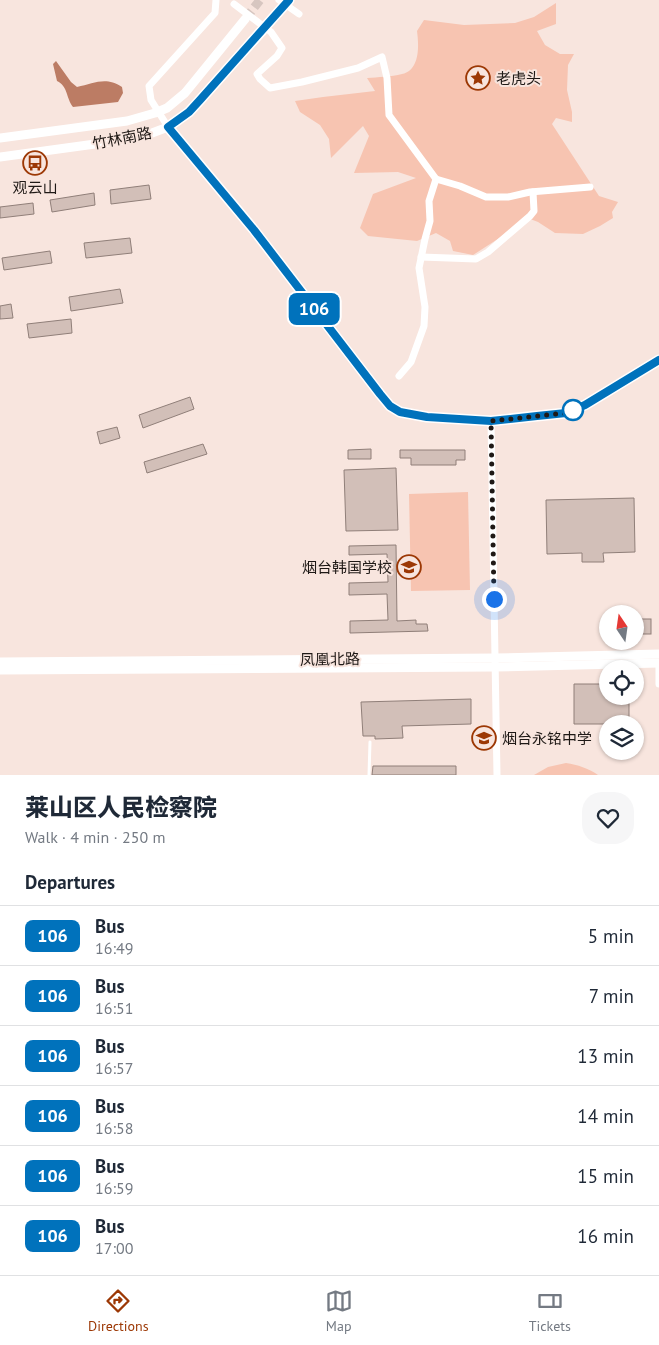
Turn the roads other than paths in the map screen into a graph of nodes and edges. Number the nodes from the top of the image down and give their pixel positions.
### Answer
1 (216, 0) edge
2 (279, 0) edge
3 (234, 4) dead end
4 (299, 14) dead end
5 (246, 18) tunnel mouth
6 (262, 31) tunnel mouth
7 (159, 112) junction
8 (168, 127) junction
9 (0, 138) edge
10 (0, 157) edge
11 (436, 179) junction
12 (590, 187) dead end
13 (533, 192) junction
14 (421, 257) junction
15 (659, 360) edge
16 (399, 376) dead end
17 (491, 421) junction
18 (659, 654) edge
19 (0, 662) edge
20 (495, 662) junction
21 (659, 663) edge
22 (0, 670) edge
23 (659, 684) edge
24 (370, 742) dead end
25 (369, 775) edge
26 (496, 775) edge

1 - 7 street
2 - 4 street
3 - 11 street
5 - 7 street, 竹林南路
6 - 8 street, 竹林南路
7 - 8 street
7 - 9 street, 竹林南路
8 - 10 street, 竹林南路
8 - 17 street
11 - 13 street
11 - 14 street
12 - 13 street
13 - 14 street
14 - 16 street
15 - 17 street
17 - 20 street
18 - 20 street, 凤凰北路
19 - 20 street, 凤凰北路
20 - 21 street, 凤凰北路
20 - 22 street, 凤凰北路
20 - 26 street
21 - 23 street
24 - 25 lane

